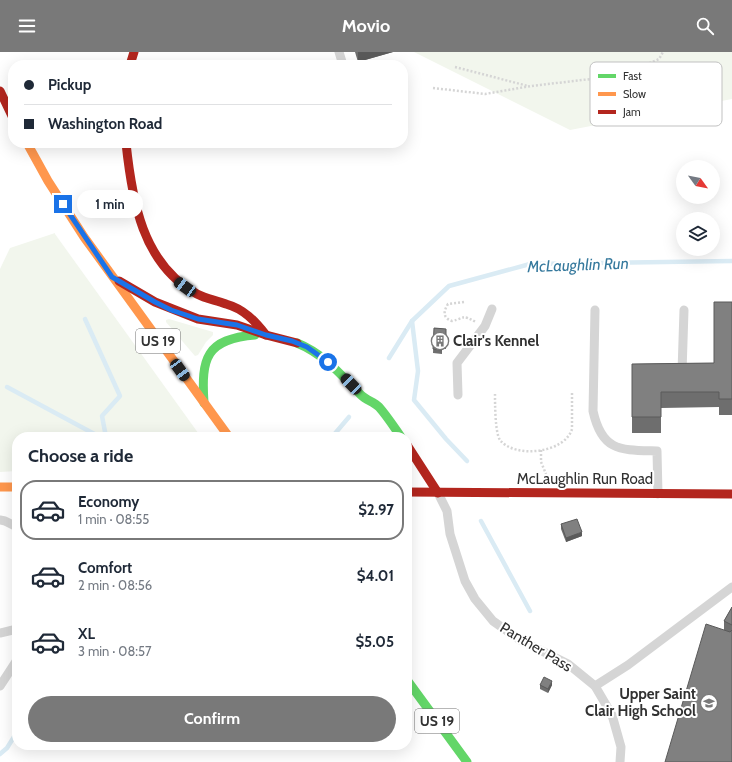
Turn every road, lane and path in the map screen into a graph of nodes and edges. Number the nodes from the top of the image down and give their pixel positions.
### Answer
1 (663, 52) edge
2 (651, 62) edge
3 (455, 67) dead end
4 (590, 79) edge
5 (531, 86) junction
6 (433, 88) dead end
7 (0, 91) edge
8 (8, 108) edge
9 (29, 148) edge
10 (127, 148) edge
11 (112, 277) junction
12 (464, 302) dead end
13 (492, 309) dead end
14 (595, 310) dead end
15 (684, 310) dead end
16 (485, 326) junction
17 (266, 335) junction
18 (682, 372) edge
19 (572, 392) dead end
20 (495, 394) dead end
21 (458, 395) dead end
22 (363, 397) junction
23 (204, 404) junction
24 (367, 409) dead end
25 (225, 432) edge
26 (397, 432) edge
27 (541, 450) junction
28 (412, 452) edge
29 (412, 469) dead end
30 (546, 475) dead end
31 (0, 487) edge
32 (12, 487) edge
33 (412, 492) edge
34 (438, 493) junction
35 (658, 494) junction
36 (732, 494) edge
37 (0, 520) edge
38 (12, 524) edge
39 (732, 587) edge
40 (12, 630) edge
41 (0, 633) edge
42 (12, 668) edge
43 (0, 686) edge
44 (595, 686) junction
45 (412, 687) edge
46 (467, 762) edge
47 (620, 762) edge

1 - 2 path
3 - 5 path
4 - 5 path
5 - 6 path
7 - 8 main road
9 - 11 main road, US 19
10 - 17 main road
11 - 17 main road
11 - 23 main road, US 19
12 - 16 path
13 - 16 lane
14 - 35 lane
15 - 18 lane
16 - 21 lane
17 - 22 main road
17 - 23 main road
19 - 27 path
20 - 27 path
22 - 24 main road
22 - 26 main road
23 - 25 main road, US 19
27 - 30 path
28 - 34 main road
29 - 34 main road
31 - 32 main road
33 - 34 main road, McLaughlin Run Road
34 - 35 main road, McLaughlin Run Road
34 - 44 lane, Panther Pass
35 - 36 main road, McLaughlin Run Road
37 - 38 lane
39 - 44 lane
40 - 41 lane
42 - 43 lane
44 - 47 lane
45 - 46 main road, US 19

